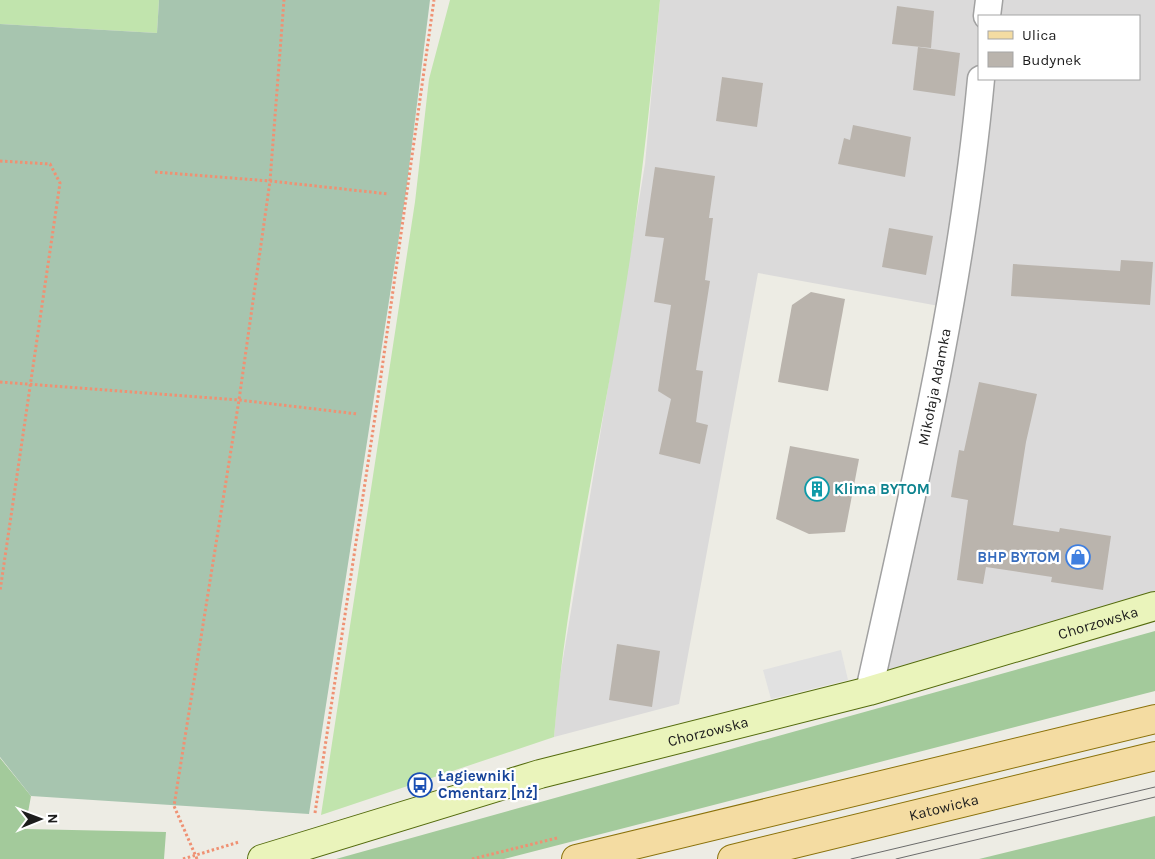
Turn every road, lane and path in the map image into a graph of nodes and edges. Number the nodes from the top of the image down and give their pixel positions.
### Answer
1 (284, 0) edge
2 (434, 0) edge
3 (989, 0) edge
4 (987, 15) edge
5 (981, 80) edge
6 (0, 161) edge
7 (155, 172) dead end
8 (270, 181) junction
9 (389, 194) dead end
10 (0, 382) edge
11 (31, 384) junction
12 (239, 400) junction
13 (358, 414) dead end
14 (0, 591) edge
15 (1155, 606) edge
16 (870, 690) junction
17 (1155, 719) edge
18 (1155, 756) edge
19 (314, 818) dead end
20 (197, 859) edge
21 (262, 859) edge
22 (576, 859) edge
23 (732, 859) edge

1 - 8 path
2 - 19 path
3 - 4 street
5 - 16 street, Mikołaja Adamka
6 - 11 path
7 - 8 path
8 - 9 path
8 - 12 path
10 - 11 path
11 - 12 path
11 - 14 path
12 - 13 path
12 - 20 path
15 - 16 street, Chorzowska
16 - 21 street, Chorzowska
17 - 22 main road
18 - 23 main road, Katowicka

